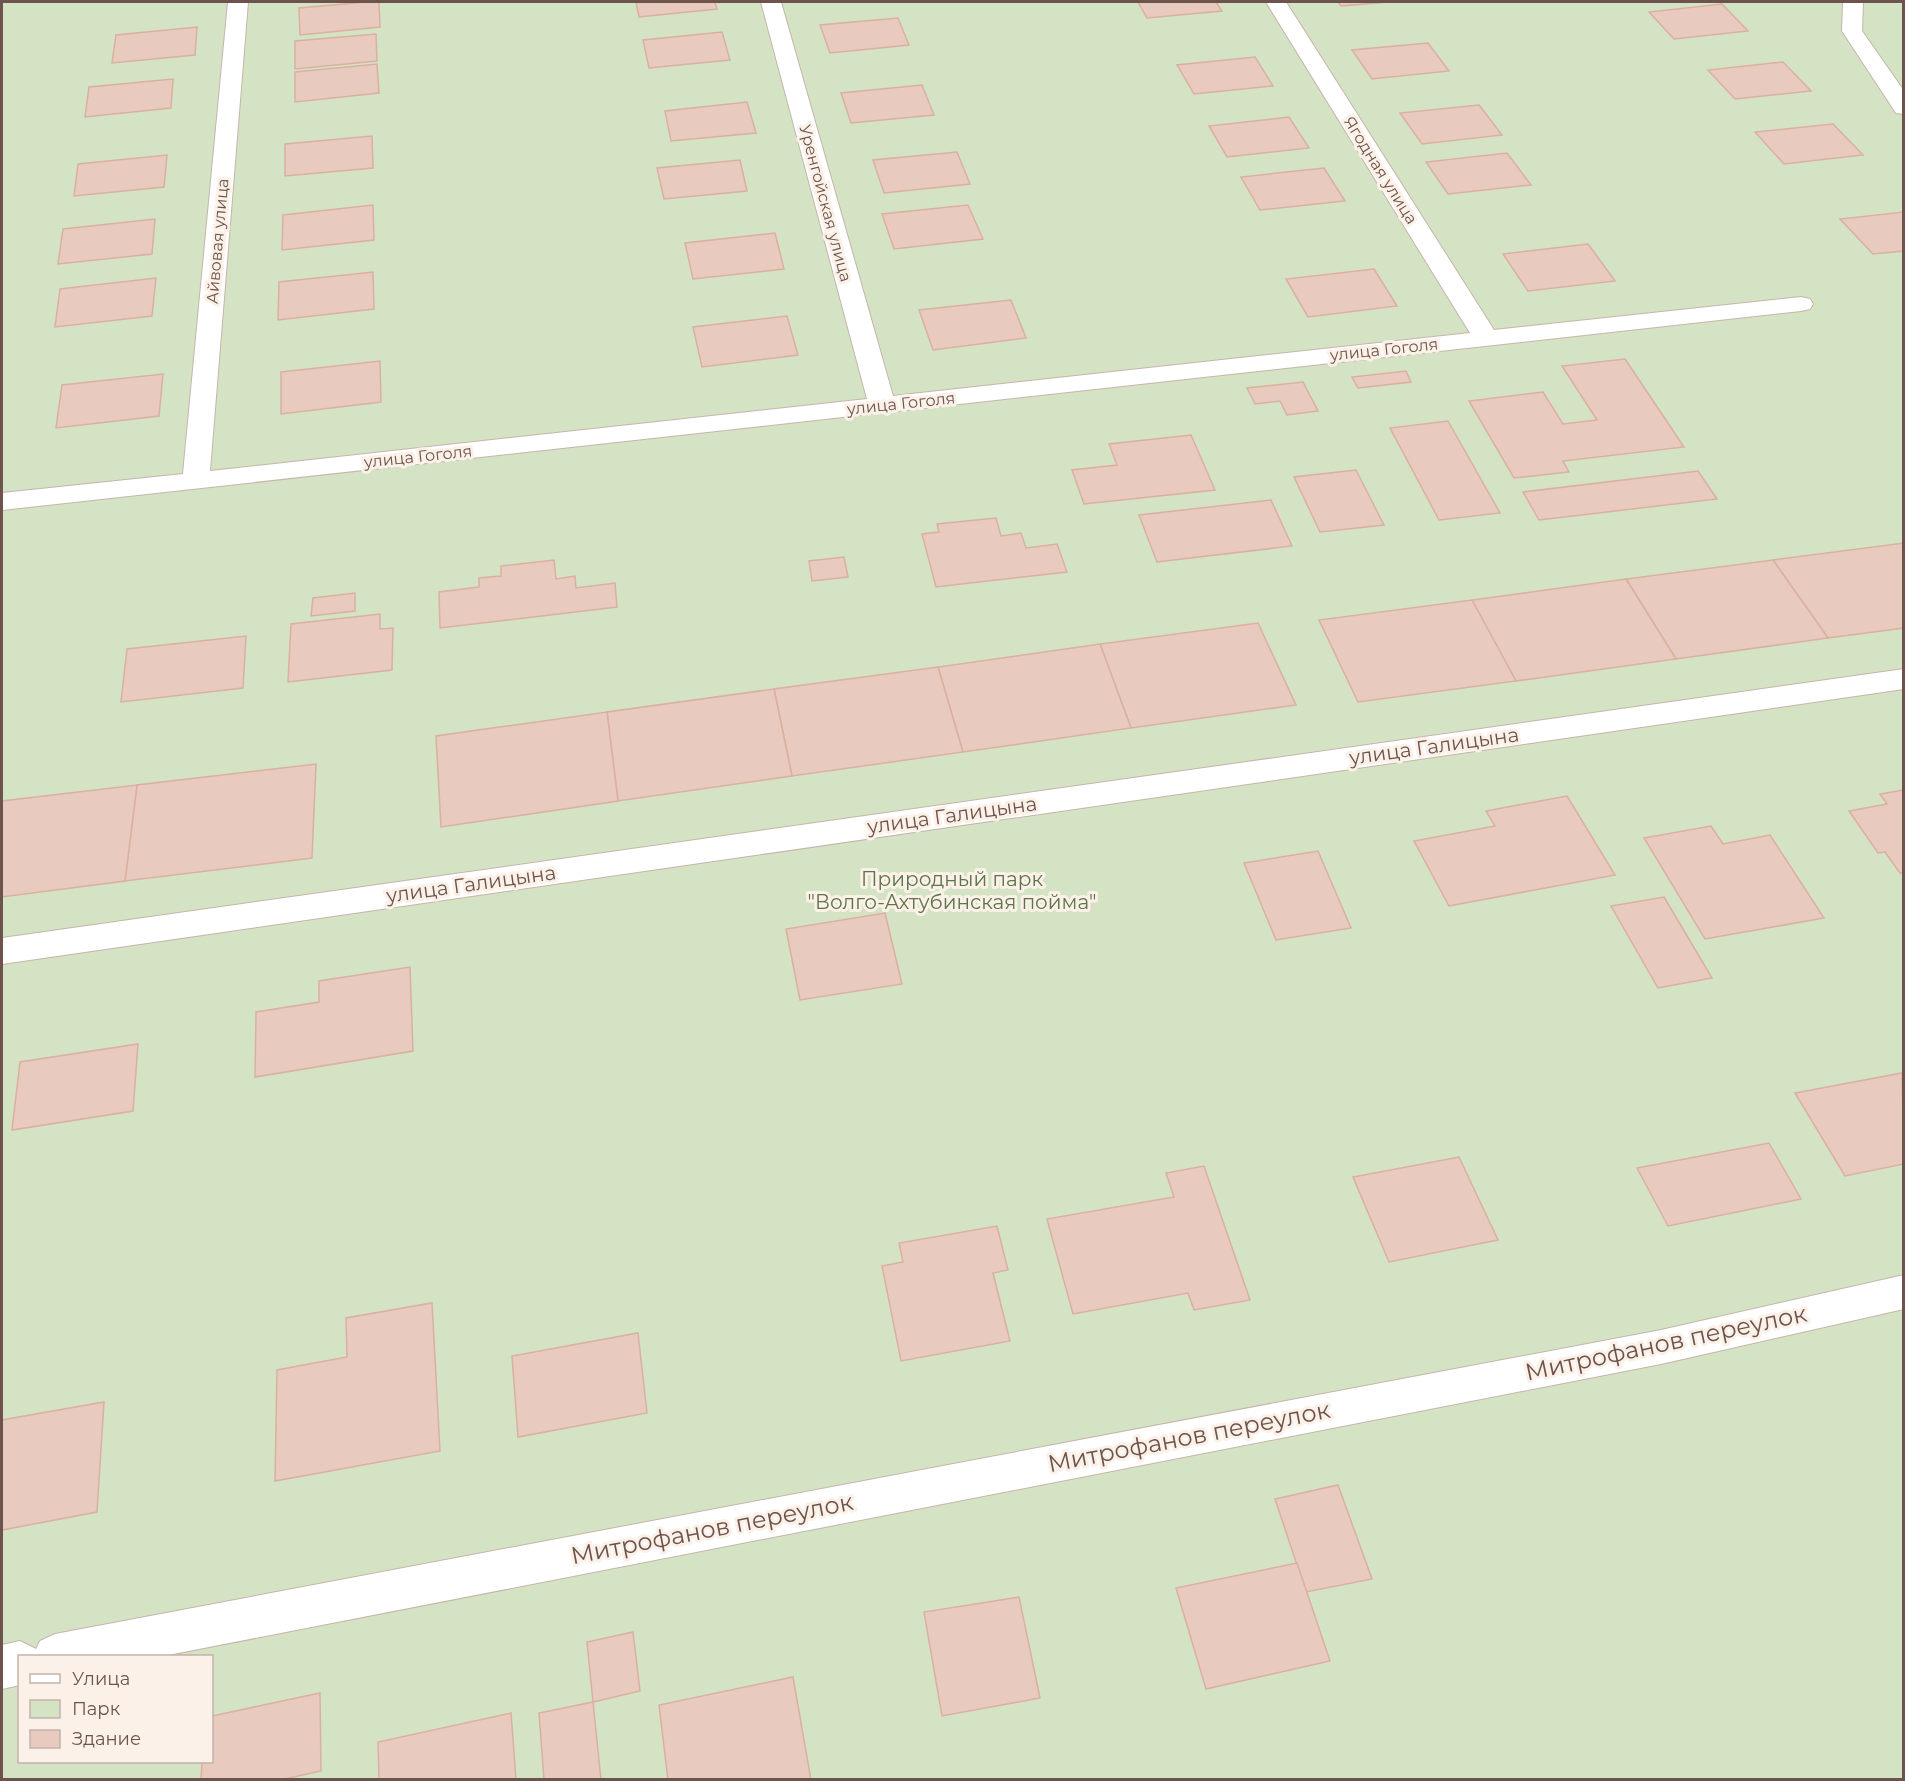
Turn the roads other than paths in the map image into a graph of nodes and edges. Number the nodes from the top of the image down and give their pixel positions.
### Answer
1 (238, 2) edge
2 (771, 2) edge
3 (1276, 2) edge
4 (1853, 2) edge
5 (1904, 108) edge
6 (1801, 304) dead end
7 (1486, 338) junction
8 (882, 405) junction
9 (196, 480) junction
10 (2, 502) edge
11 (1904, 679) edge
12 (2, 951) edge
13 (1904, 1292) edge
14 (60, 1655) edge
15 (18, 1664) edge
16 (2, 1667) edge

1 - 9 street, Айвовая улица
2 - 8 street, Уренгойская улица
3 - 7 street, Ягодная улица
4 - 5 street
6 - 7 street, улица Гоголя
7 - 8 street, улица Гоголя
8 - 9 street, улица Гоголя
9 - 10 street, улица Гоголя
11 - 12 street, улица Галицына
13 - 14 street, Митрофанов переулок
15 - 16 street

